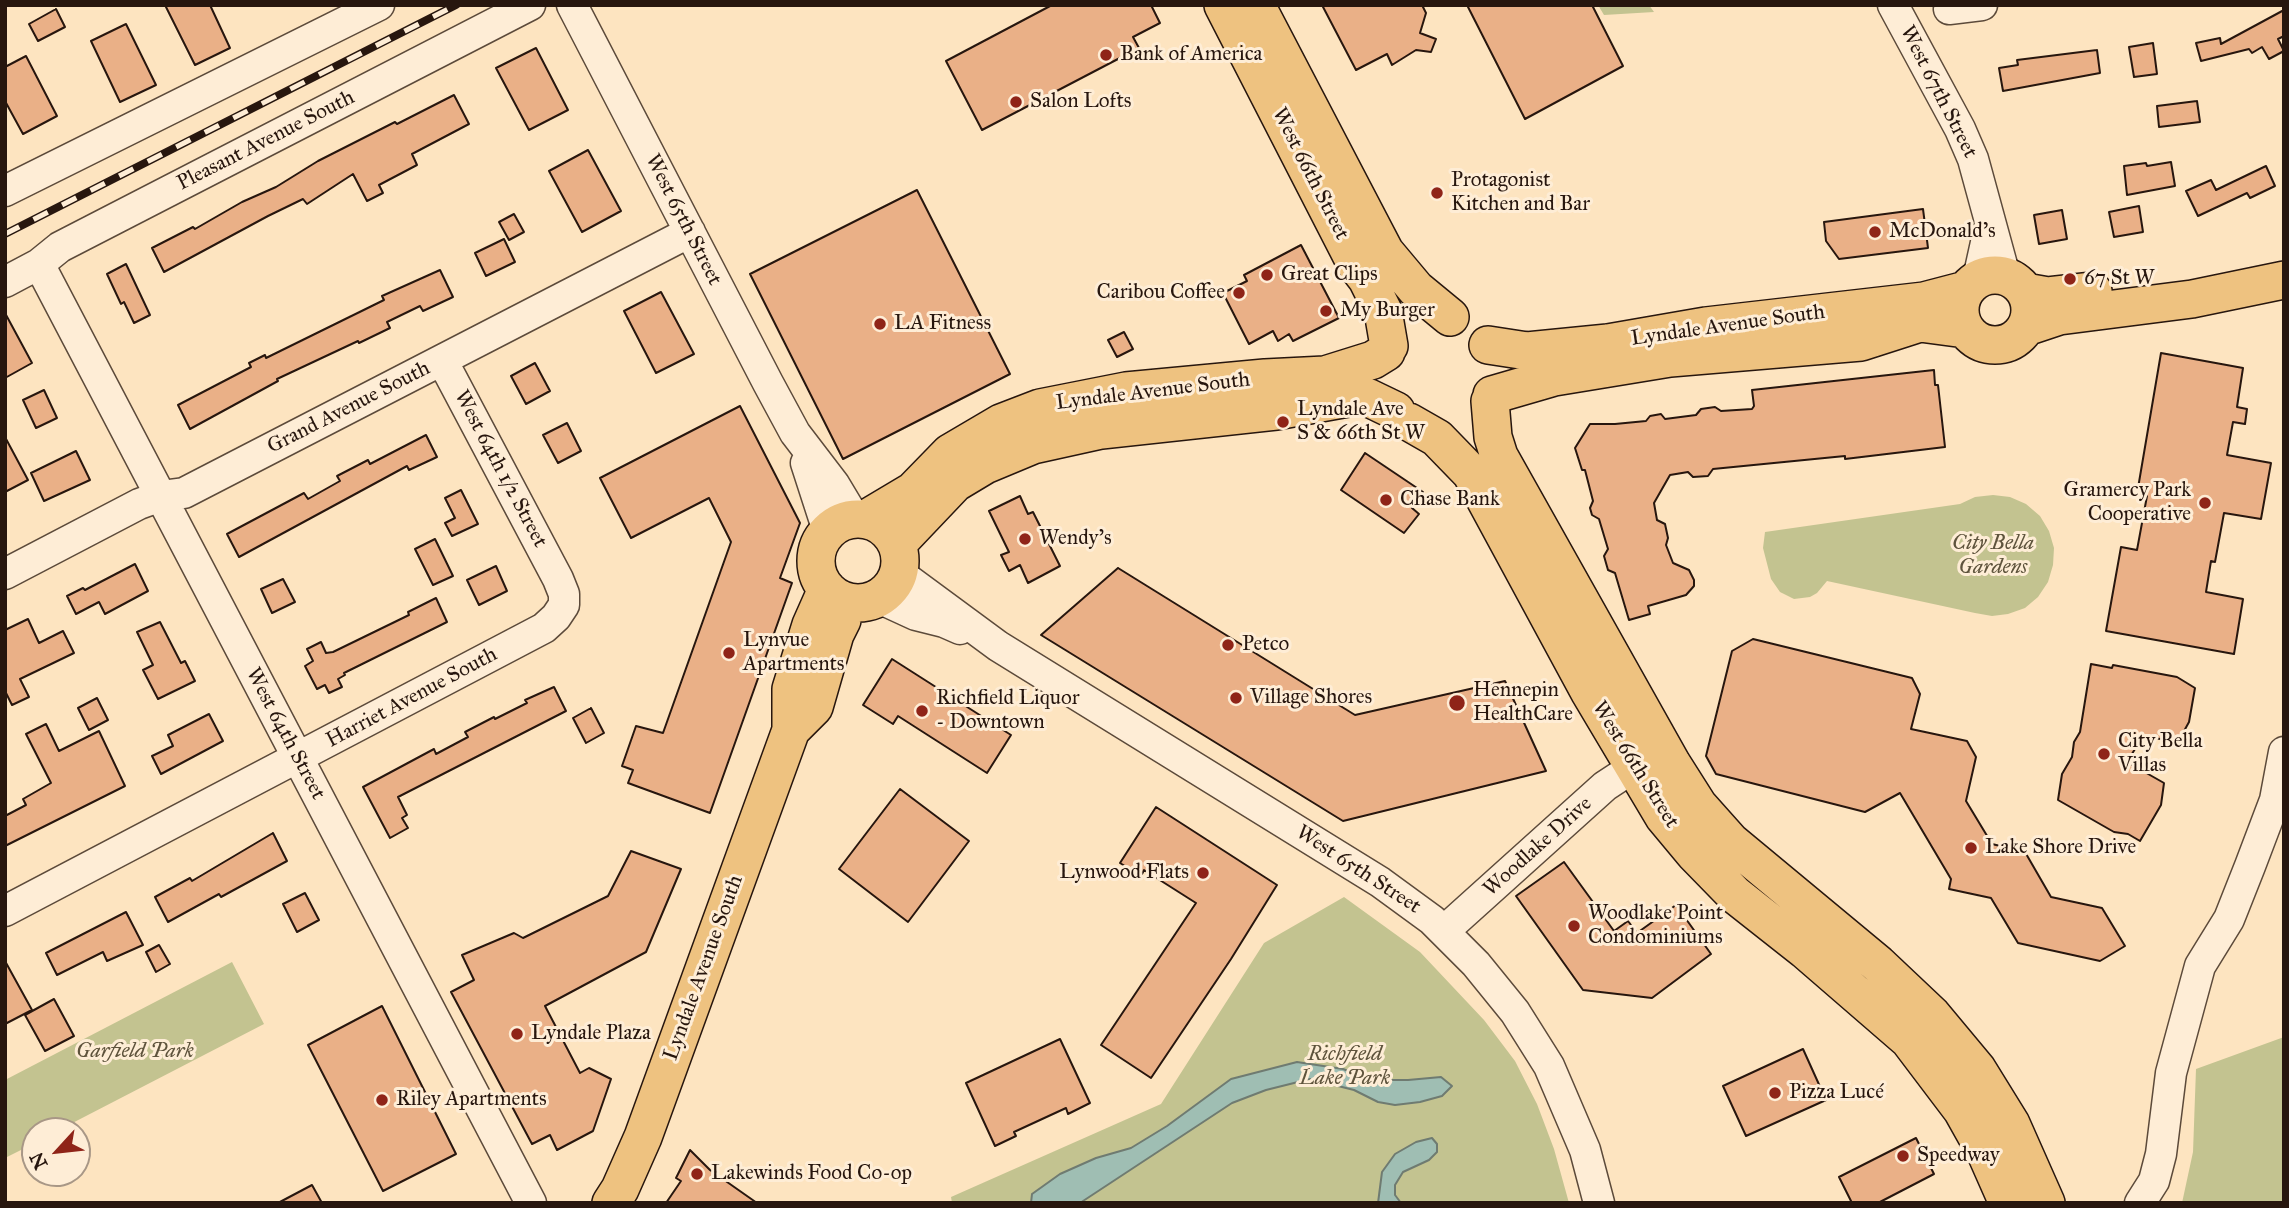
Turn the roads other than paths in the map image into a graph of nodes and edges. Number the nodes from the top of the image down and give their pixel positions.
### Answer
1 (379, 5) edge
2 (530, 5) edge
3 (572, 5) edge
4 (1223, 5) edge
5 (1256, 5) edge
6 (1893, 5) edge
7 (1982, 5) edge
8 (1948, 9) dead end
9 (6, 190) edge
10 (690, 232) junction
11 (2284, 261) edge
12 (39, 264) junction
13 (2284, 280) edge
14 (5, 282) edge
15 (2000, 293) junction
16 (1789, 316) junction
17 (1450, 317) junction
18 (1965, 329) junction
19 (1488, 345) junction
20 (1388, 349) junction
21 (1701, 356) junction
22 (442, 360) junction
23 (1491, 398) junction
24 (1402, 416) junction
25 (161, 496) junction
26 (850, 523) junction
27 (5, 574) edge
28 (558, 579) joint
29 (871, 581) junction
30 (2284, 752) edge
31 (298, 758) junction
32 (1634, 767) junction
33 (5, 911) edge
34 (1444, 931) junction
35 (531, 1203) edge
36 (611, 1203) edge
37 (1599, 1203) edge
38 (2008, 1203) edge
39 (2046, 1203) edge
40 (2140, 1203) edge

1 - 9 street
2 - 12 street, Pleasant Avenue South
3 - 10 street, West 65th Street
4 - 20 main road, West 66th Street
5 - 17 main road, West 66th Street
6 - 15 street, West 67th Street
7 - 8 street
10 - 22 street, Grand Avenue South
10 - 26 street, West 65th Street
11 - 15 main road, Lyndale Avenue South
12 - 14 street, Pleasant Avenue South
12 - 25 street, West 64th Street
13 - 15 main road, Lyndale Avenue South
15 - 16 main road, Lyndale Avenue South
15 - 18 main road
15 - 18 main road, Lyndale Avenue South
16 - 19 main road, Lyndale Avenue South
16 - 21 main road
17 - 19 main road
17 - 20 main road
18 - 21 main road, Lyndale Avenue South
19 - 23 main road
20 - 24 main road
20 - 26 main road, Lyndale Avenue South
21 - 23 main road, Lyndale Avenue South
22 - 25 street, Grand Avenue South
22 - 28 street, West 64th 1/2 Street
23 - 24 main road
23 - 39 main road, West 66th Street
24 - 29 main road, Lyndale Avenue South
24 - 32 main road, West 66th Street
25 - 27 street, Grand Avenue South
25 - 31 street, West 64th Street
26 - 29 main road
26 - 29 main road
28 - 31 street, Harriet Avenue South
29 - 34 street, West 65th Street
29 - 36 main road, Lyndale Avenue South
30 - 40 street
31 - 33 street, Harriet Avenue South
31 - 35 street, West 64th Street
32 - 34 street, Woodlake Drive
32 - 38 main road, West 66th Street
34 - 37 street, West 65th Street

